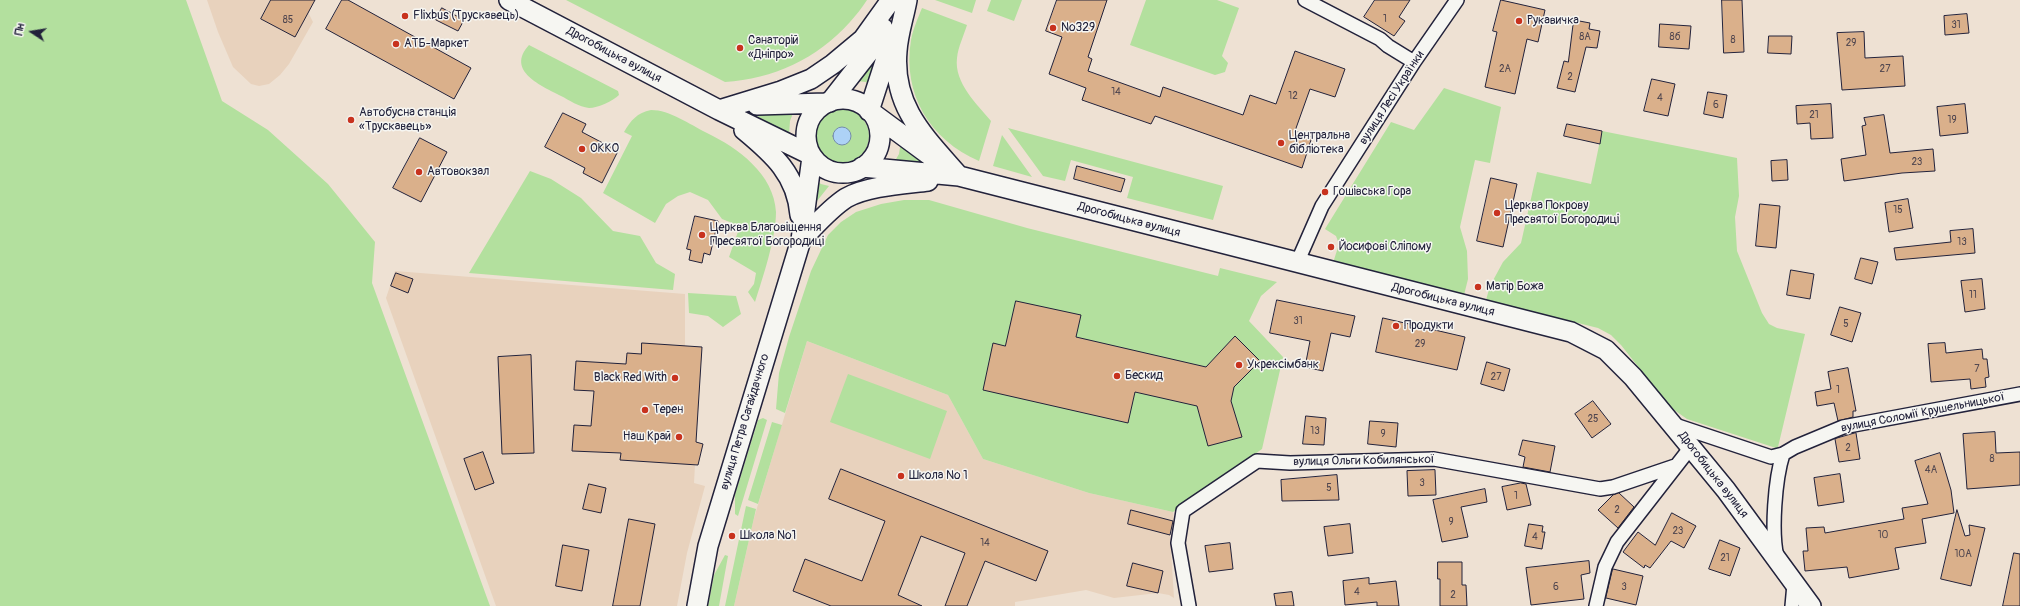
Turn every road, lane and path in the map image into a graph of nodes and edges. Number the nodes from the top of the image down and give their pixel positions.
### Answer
1 (509, 0) edge
2 (891, 0) edge
3 (898, 0) edge
4 (904, 0) edge
5 (907, 0) edge
6 (1305, 0) edge
7 (1458, 0) edge
8 (1414, 62) junction
9 (828, 103) junction
10 (719, 110) junction
11 (870, 112) junction
12 (812, 156) junction
13 (858, 169) junction
14 (959, 176) junction
15 (801, 240) junction
16 (1297, 263) junction
17 (2020, 394) edge
18 (1671, 424) junction
19 (1691, 447) junction
20 (1783, 454) junction
21 (1675, 466) junction
22 (1778, 562) junction
23 (1794, 584) junction
24 (697, 606) edge
25 (1189, 606) edge
26 (1596, 606) edge
27 (1792, 606) edge
28 (1811, 606) edge

1 - 10 street, Дрогобицька вулиця
2 - 10 street
3 - 9 street
4 - 11 street
5 - 14 street
6 - 8 street
7 - 8 street, вулиця Лесі Українки
8 - 16 street, вулиця Лесі Українки
9 - 10 street
9 - 11 street
9 - 12 street
10 - 12 street
10 - 15 street
11 - 13 street
11 - 14 street
12 - 13 street
12 - 15 street
13 - 14 street
13 - 15 street
14 - 15 street
14 - 16 street, Дрогобицька вулиця
15 - 24 street, вулиця Петра Сагайдачного
16 - 18 street, Дрогобицька вулиця
17 - 20 street, вулиця Соломії Крушельницької
18 - 19 street, Дрогобицька вулиця
18 - 20 street, вулиця Соломії Крушельницької
19 - 21 street
19 - 22 street, Дрогобицька вулиця
20 - 22 street
21 - 25 street, вулиця Ольги Кобилянської
21 - 26 street
22 - 23 street, Дрогобицька вулиця
23 - 27 street
23 - 28 street, Дрогобицька вулиця

